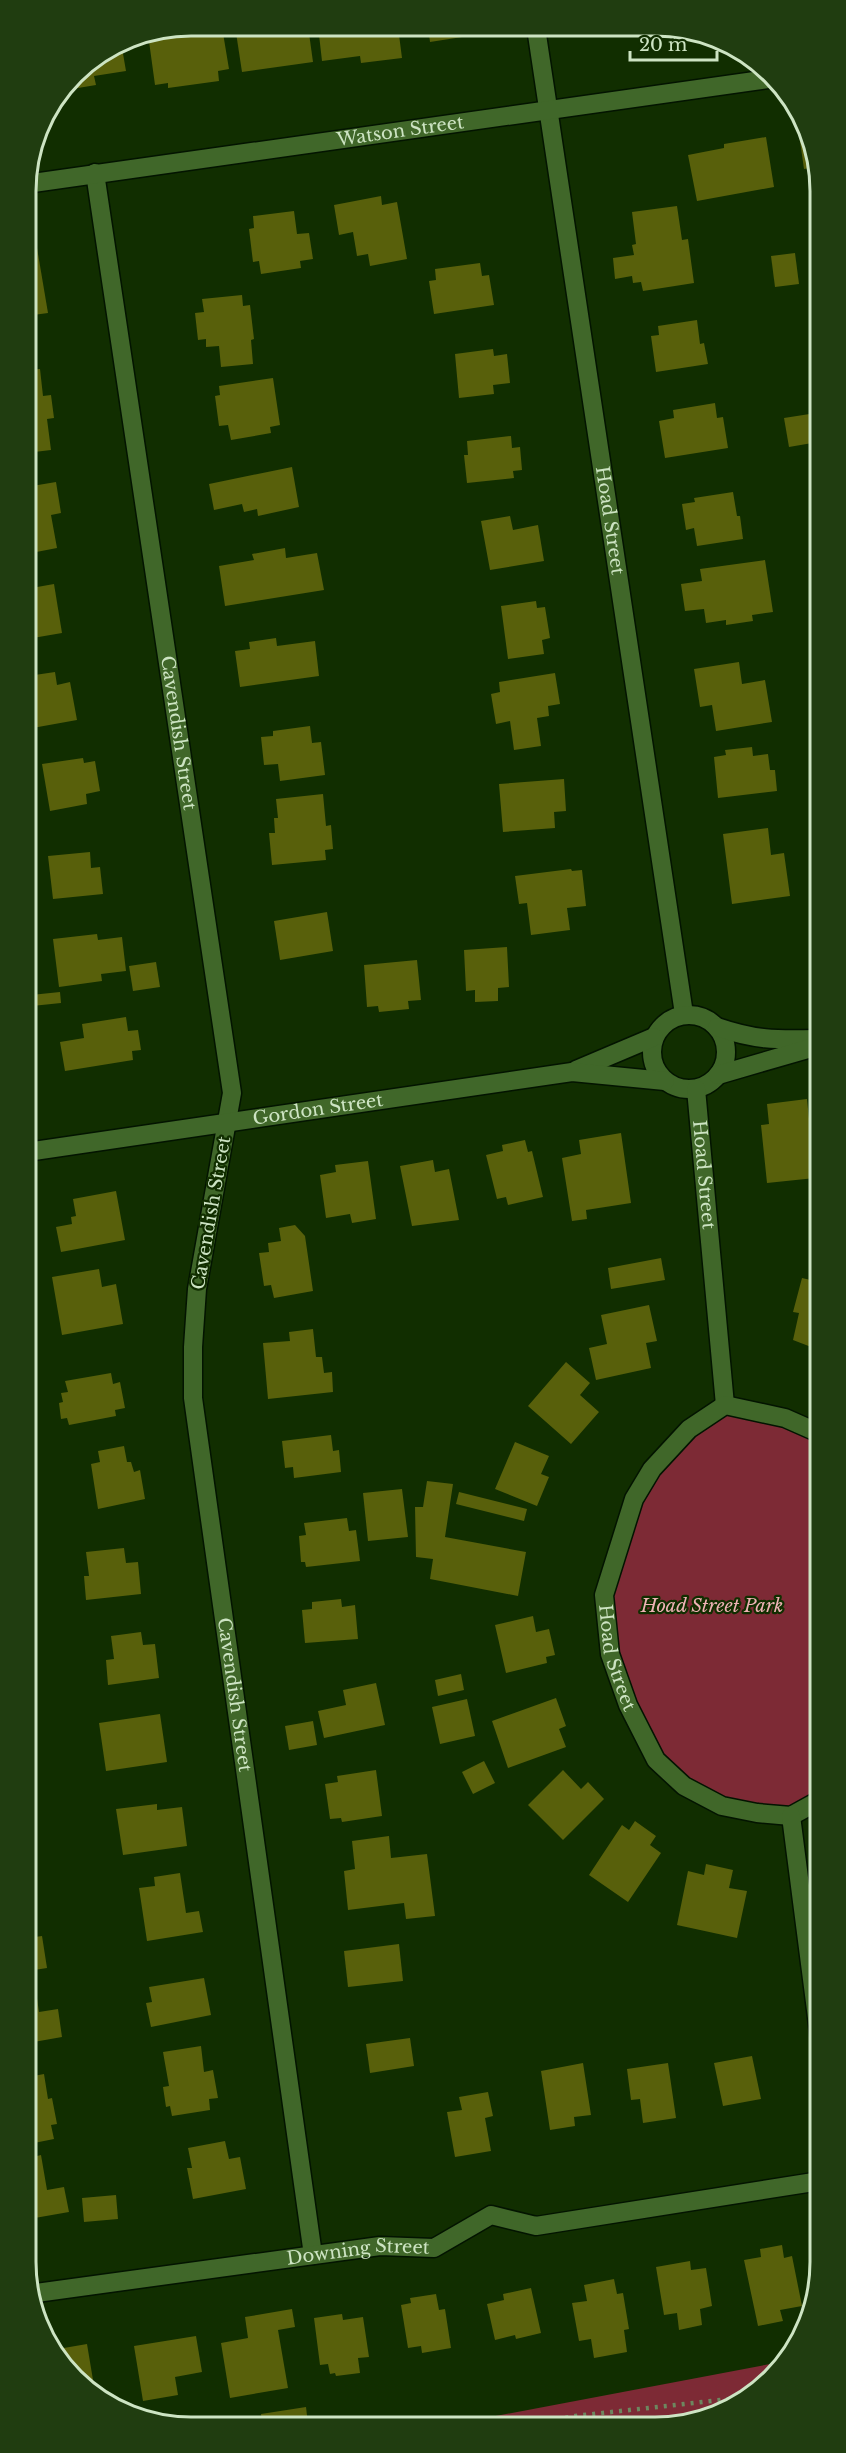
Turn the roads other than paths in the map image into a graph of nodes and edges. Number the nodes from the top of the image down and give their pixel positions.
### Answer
1 (537, 36) edge
2 (763, 80) edge
3 (547, 112) junction
4 (95, 173) junction
5 (36, 182) edge
6 (684, 1014) junction
7 (717, 1027) junction
8 (654, 1037) junction
9 (810, 1039) edge
10 (810, 1048) edge
11 (572, 1072) junction
12 (718, 1075) junction
13 (665, 1081) junction
14 (696, 1089) junction
15 (226, 1122) junction
16 (36, 1151) edge
17 (725, 1405) junction
18 (810, 1429) edge
19 (810, 1805) edge
20 (791, 1816) junction
21 (810, 1963) edge
22 (810, 2183) edge
23 (314, 2255) junction
24 (39, 2293) edge

1 - 3 street, Hoad Street
2 - 3 street, Watson Street
3 - 4 street, Watson Street
3 - 6 street, Hoad Street
4 - 5 street, Watson Street
4 - 15 street, Cavendish Street
6 - 7 street
6 - 8 street
7 - 9 street
7 - 12 street
8 - 11 street, Gordon Street
8 - 13 street
10 - 12 street
11 - 13 street, Gordon Street
11 - 15 street, Gordon Street
12 - 14 street
13 - 14 street
14 - 17 street, Hoad Street
15 - 16 street, Gordon Street
15 - 23 street, Cavendish Street
17 - 18 street
17 - 20 street, Hoad Street
19 - 20 street
20 - 21 street
22 - 23 street, Downing Street
23 - 24 street, Downing Street

